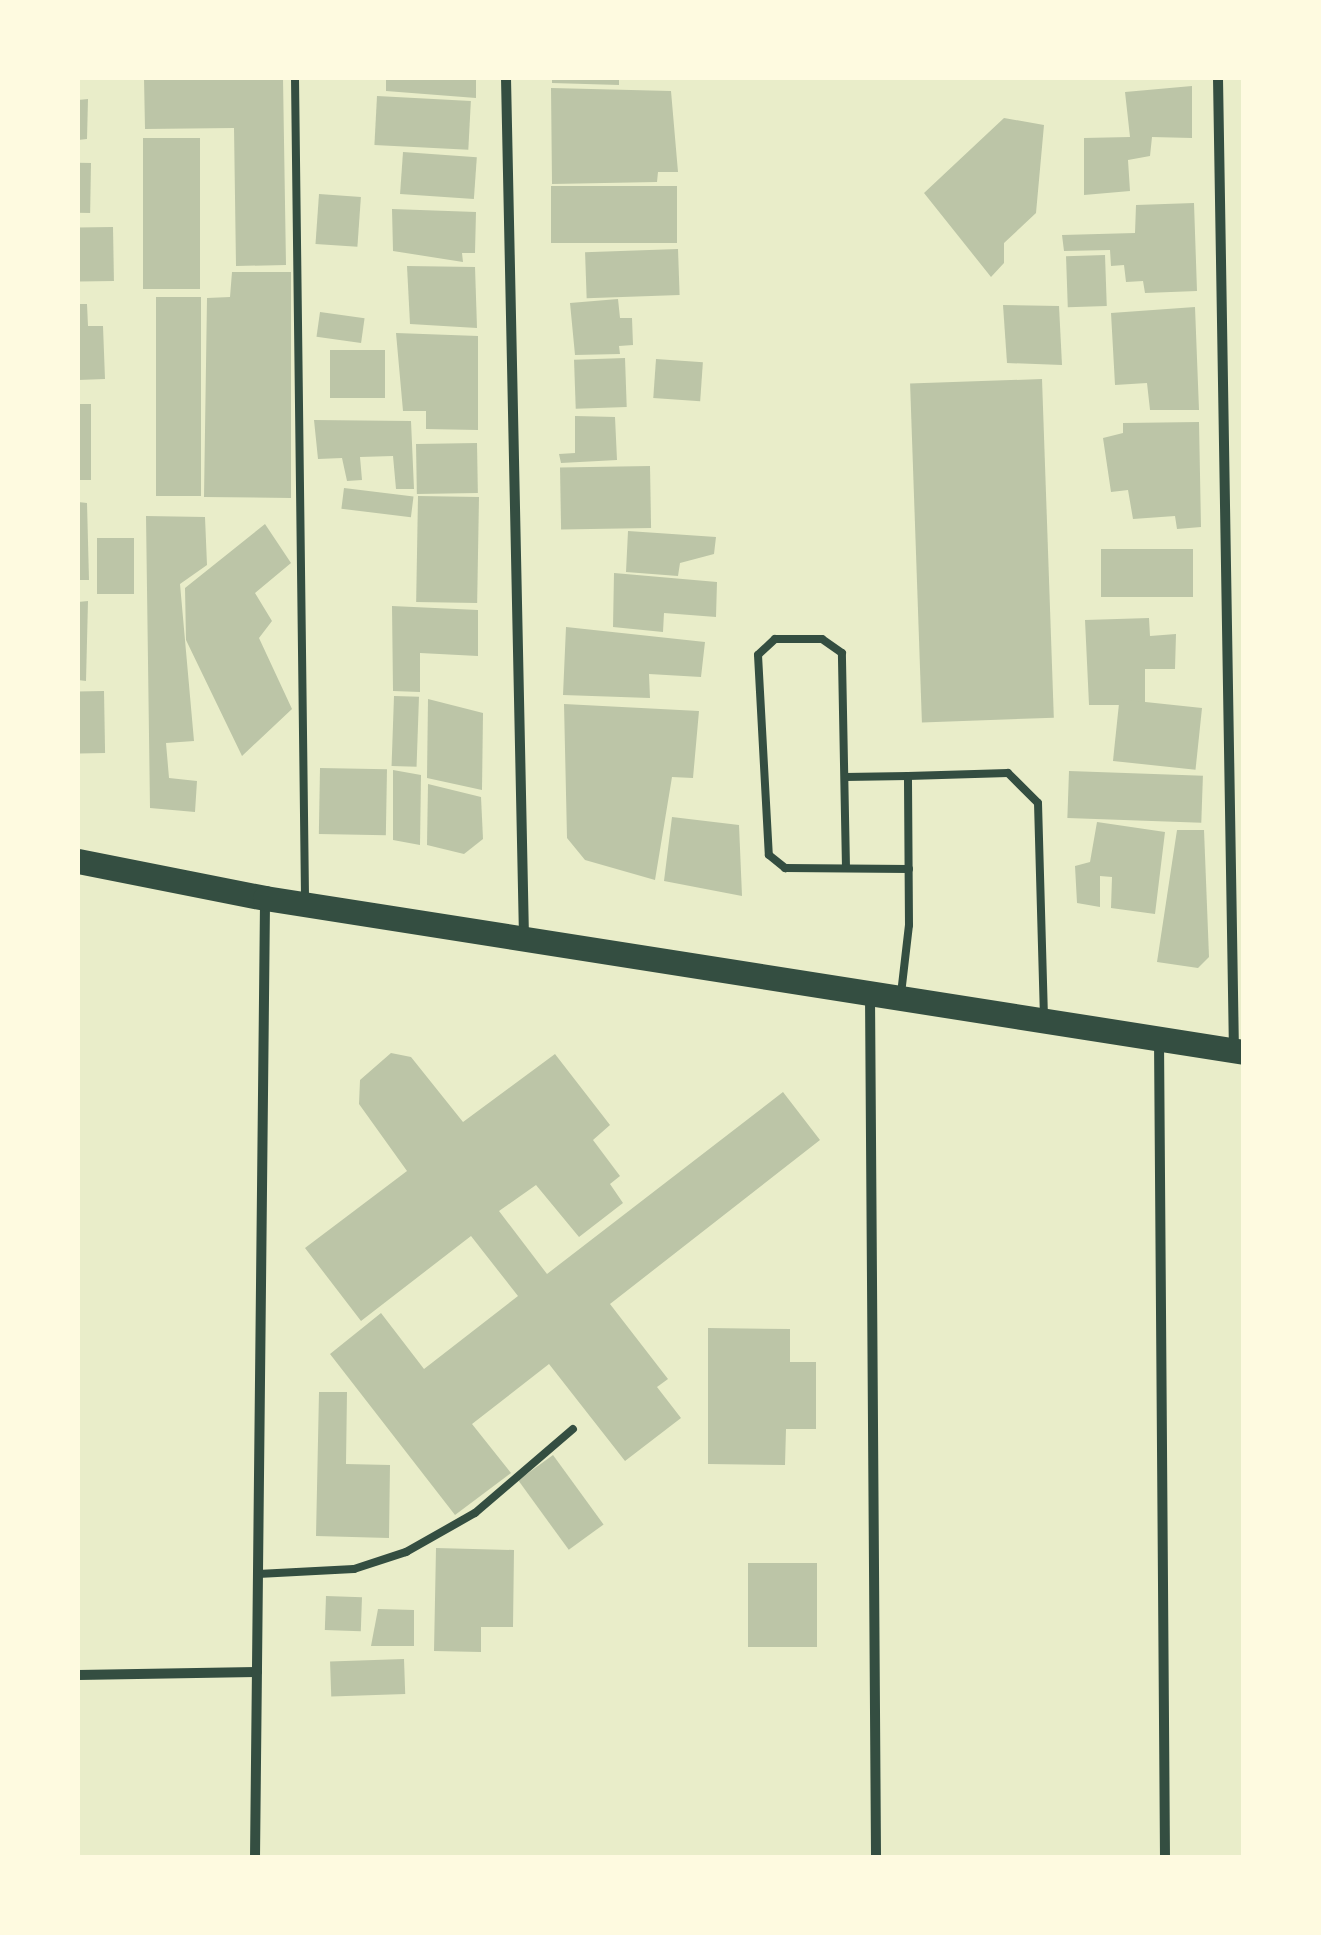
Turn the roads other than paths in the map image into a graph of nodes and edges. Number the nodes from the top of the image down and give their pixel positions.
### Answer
1 (295, 78) edge
2 (506, 78) edge
3 (1218, 78) edge
4 (908, 776) junction
5 (845, 777) junction
6 (78, 862) edge
7 (846, 868) junction
8 (909, 869) junction
9 (265, 898) junction
10 (305, 904) junction
11 (524, 939) junction
12 (870, 994) junction
13 (900, 998) junction
14 (1044, 1020) junction
15 (1159, 1040) junction
16 (1239, 1052) edge
17 (573, 1429) dead end
18 (258, 1574) junction
19 (257, 1672) junction
20 (78, 1675) edge
21 (255, 1858) edge
22 (876, 1858) edge
23 (1165, 1858) edge

1 - 10 lane
2 - 11 street
3 - 16 street
4 - 5 lane
4 - 8 lane
4 - 14 lane
5 - 7 lane
5 - 7 lane
6 - 9 main road
7 - 8 lane
8 - 13 lane
9 - 10 main road
9 - 18 street
10 - 11 main road
11 - 12 main road
12 - 13 main road
12 - 22 street
13 - 14 main road
14 - 15 main road
15 - 16 main road
15 - 23 street
17 - 18 lane
18 - 19 street
19 - 20 street
19 - 21 street

